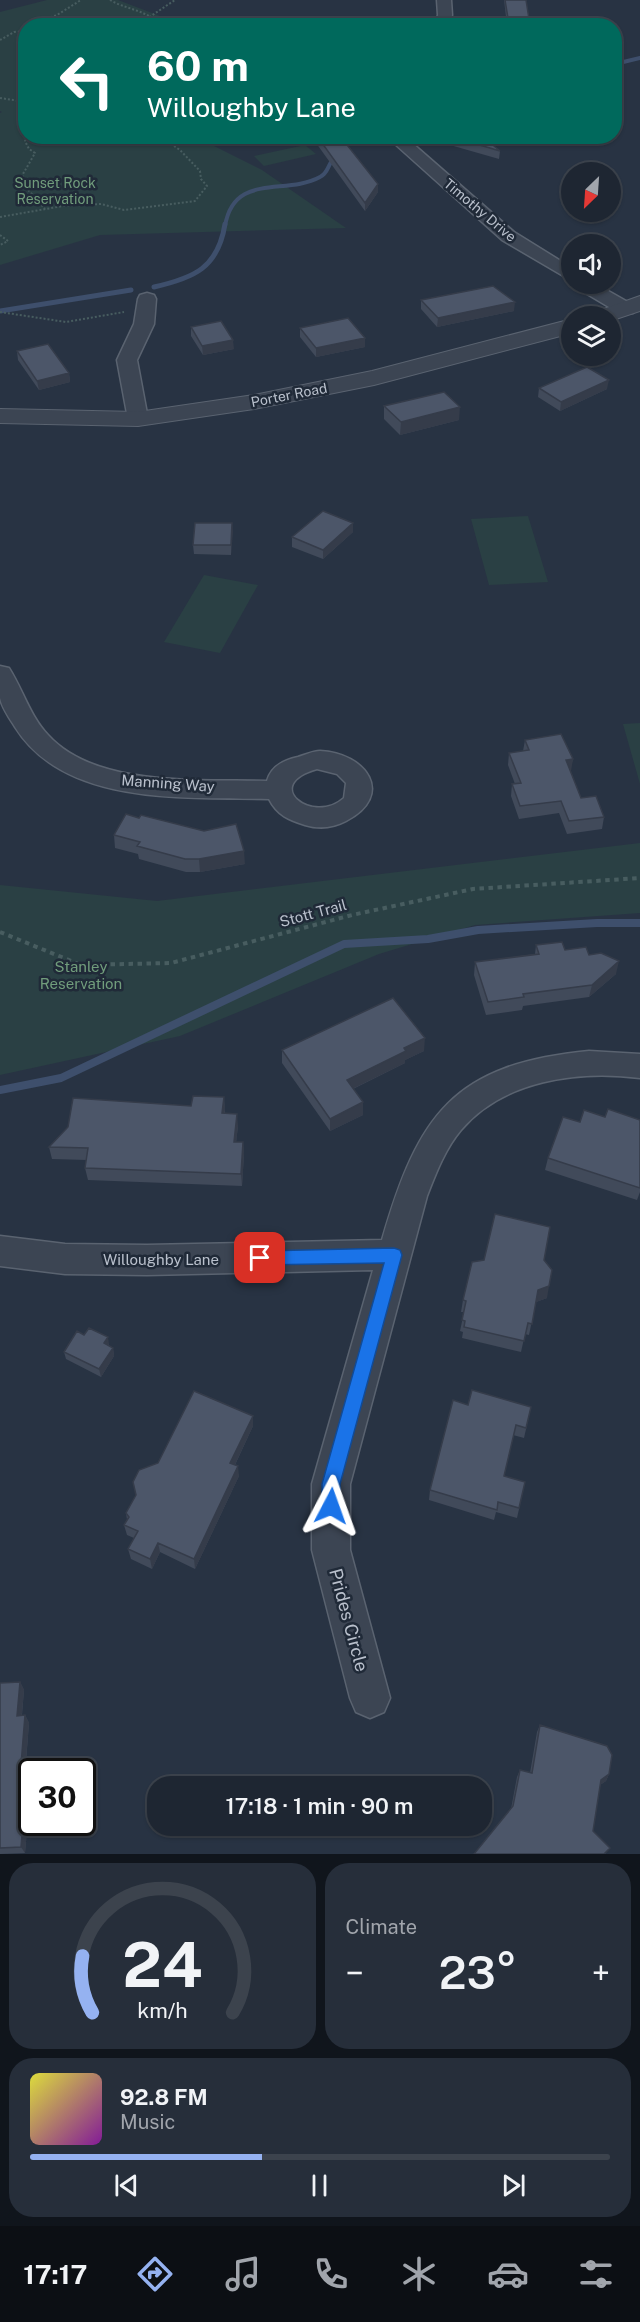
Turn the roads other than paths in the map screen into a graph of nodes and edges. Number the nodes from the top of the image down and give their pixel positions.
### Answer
1 (444, 0) edge
2 (445, 18) edge
3 (403, 144) edge
4 (561, 269) edge
5 (600, 294) edge
6 (146, 305) road end
7 (624, 309) edge
8 (561, 329) edge
9 (0, 416) edge
10 (138, 419) junction
11 (0, 674) edge
12 (277, 790) dead end
13 (640, 1066) edge
14 (0, 1251) edge
15 (394, 1255) junction
16 (370, 1698) dead end

1 - 2 street
3 - 4 street, Timothy Drive
5 - 7 street
6 - 10 street
8 - 10 street, Porter Road
9 - 10 street, Porter Road
11 - 12 street, Manning Way
13 - 15 street, Prides Circle
14 - 15 street, Willoughby Lane
15 - 16 street, Prides Circle

